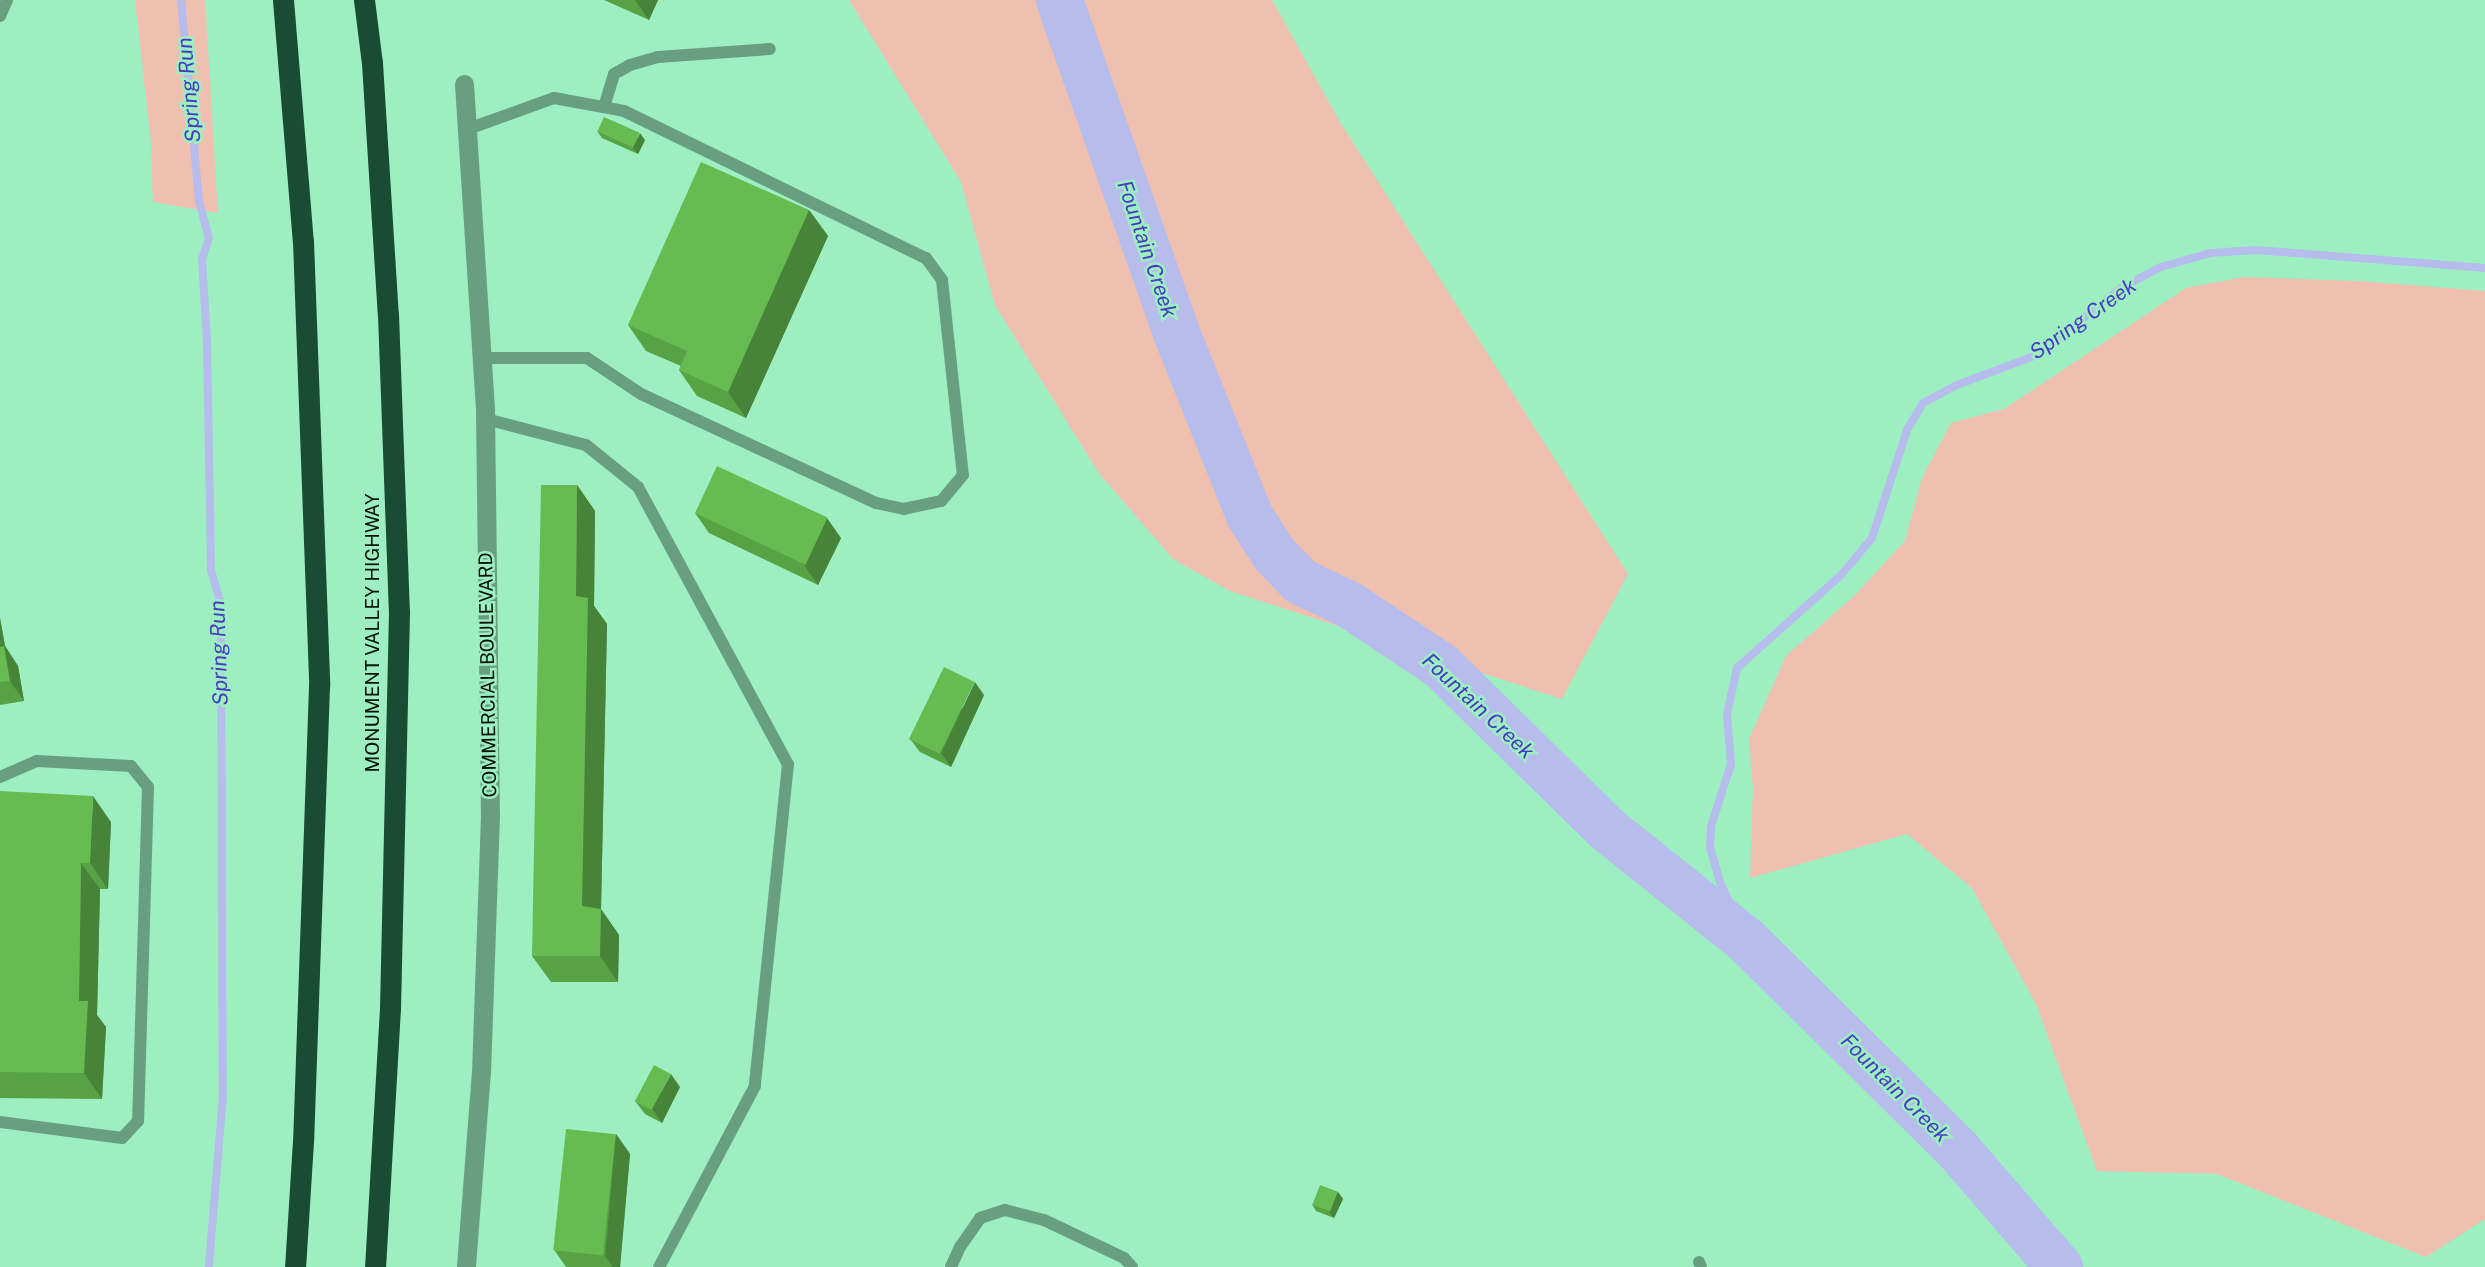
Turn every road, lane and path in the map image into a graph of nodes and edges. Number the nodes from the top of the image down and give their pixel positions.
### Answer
1 (7, 0) edge
2 (283, 0) edge
3 (365, 0) edge
4 (372, 0) edge
5 (0, 16) edge
6 (770, 49) dead end
7 (372, 63) junction
8 (464, 84) dead end
9 (604, 107) junction
10 (468, 129) junction
11 (482, 358) junction
12 (485, 419) junction
13 (0, 777) edge
14 (0, 1122) edge
15 (295, 1267) edge
16 (375, 1267) edge
17 (466, 1267) edge
18 (659, 1267) edge
19 (951, 1267) edge
20 (1132, 1267) edge

1 - 5 lane
2 - 15 highway
3 - 7 highway, MONUMENT VALLEY HIGHWAY
4 - 7 highway
6 - 9 lane
7 - 16 highway, MONUMENT VALLEY HIGHWAY
8 - 10 street, COMMERCIAL BOULEVARD
9 - 10 lane
9 - 11 lane
10 - 11 street, COMMERCIAL BOULEVARD
11 - 12 street, COMMERCIAL BOULEVARD
12 - 17 street, COMMERCIAL BOULEVARD
12 - 18 lane
13 - 14 lane
19 - 20 lane

